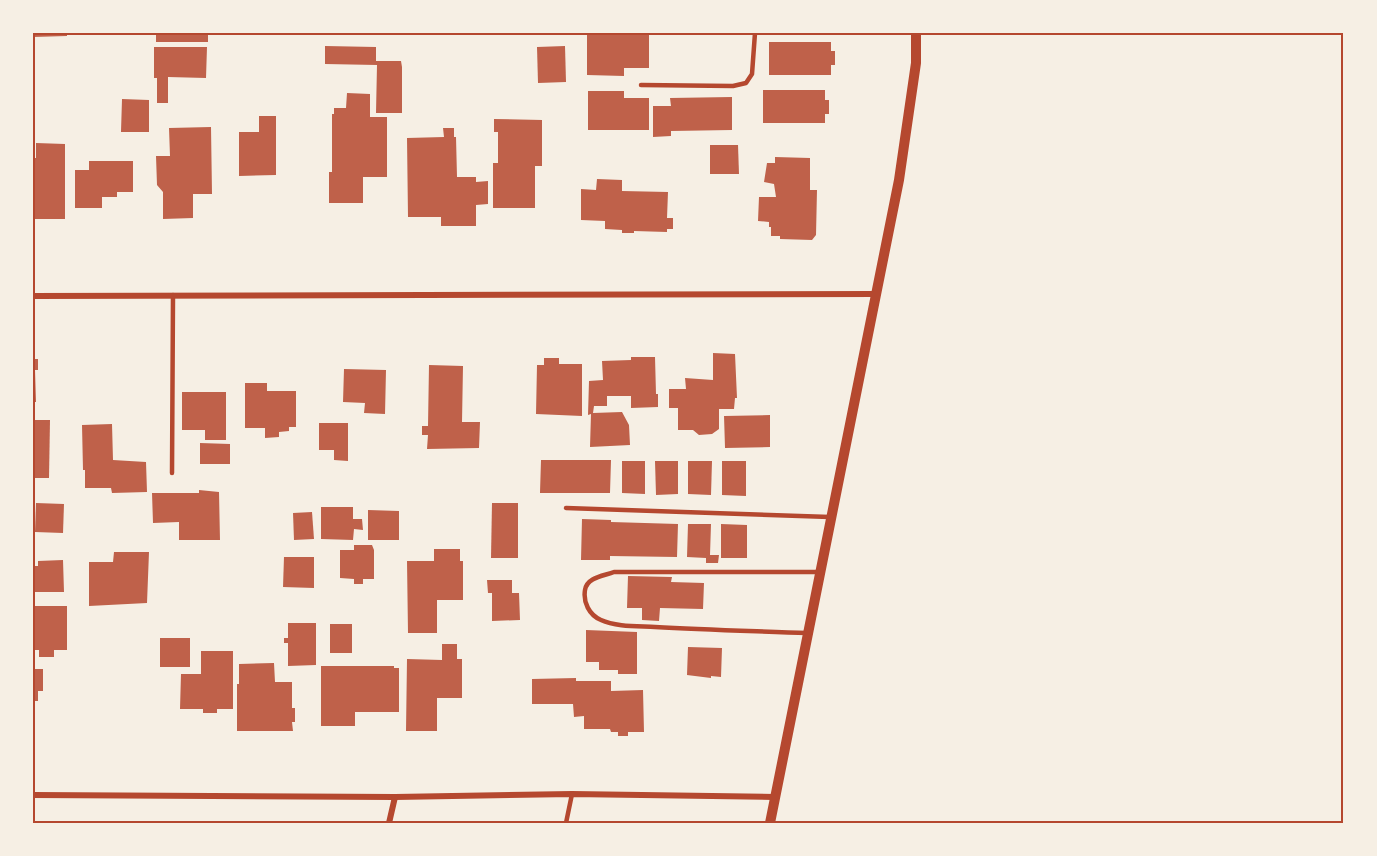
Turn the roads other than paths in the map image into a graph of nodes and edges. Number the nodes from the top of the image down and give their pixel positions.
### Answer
1 (754, 33) edge
2 (916, 33) edge
3 (641, 85) dead end
4 (876, 294) junction
5 (173, 295) junction
6 (33, 296) edge
7 (172, 473) dead end
8 (566, 508) dead end
9 (831, 517) junction
10 (820, 572) junction
11 (808, 633) junction
12 (572, 794) junction
13 (33, 795) edge
14 (395, 797) junction
15 (775, 797) junction
16 (389, 823) edge
17 (567, 823) edge
18 (770, 823) edge

1 - 3 lane
2 - 4 street
4 - 5 street
4 - 9 street
5 - 6 street
5 - 7 lane
8 - 9 lane
9 - 10 street
10 - 11 street
10 - 11 lane
11 - 15 street
12 - 14 street
12 - 15 street
12 - 17 lane
13 - 14 street
14 - 16 street
15 - 18 street

